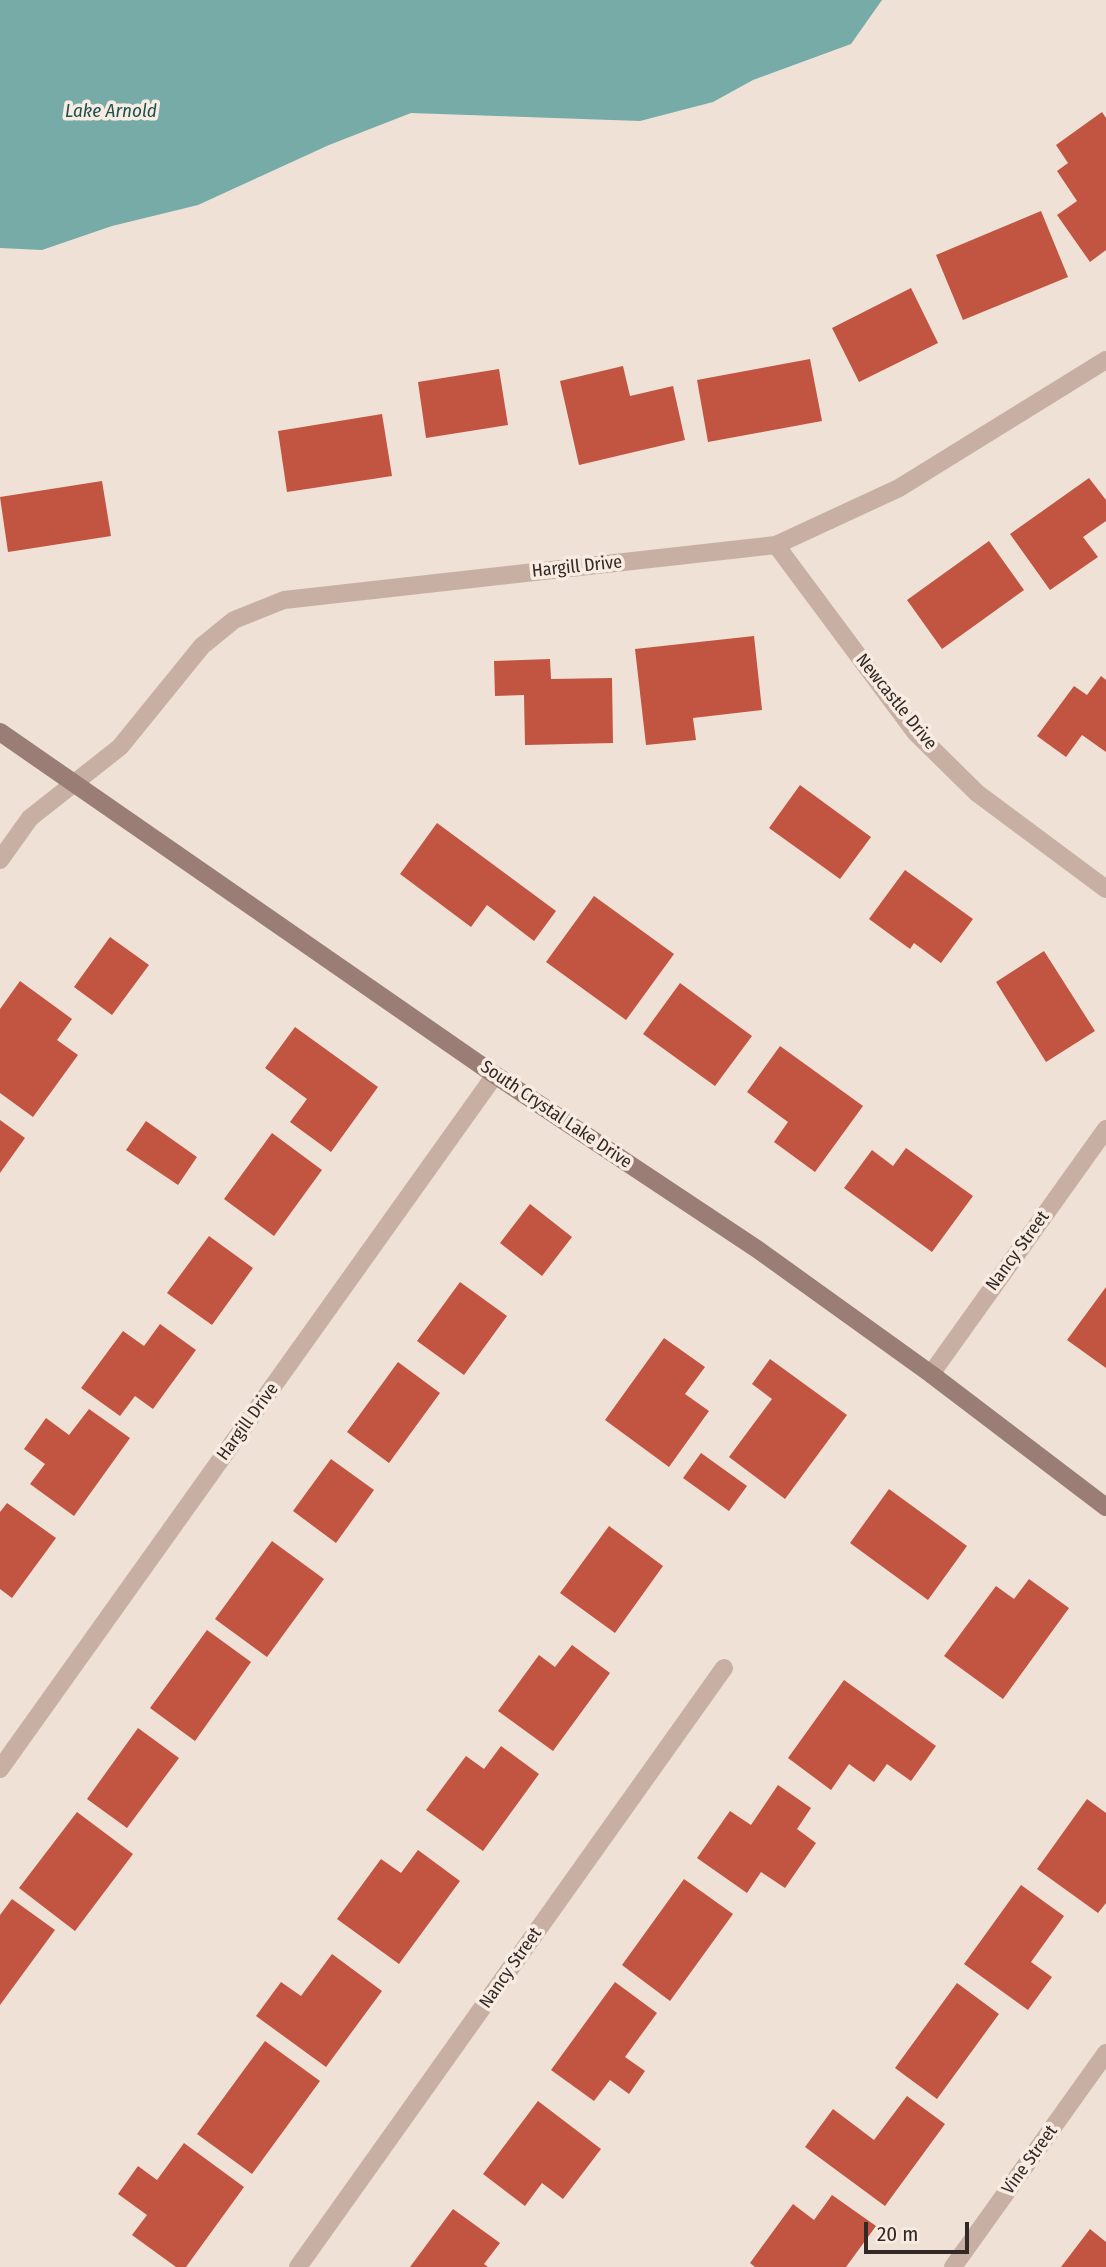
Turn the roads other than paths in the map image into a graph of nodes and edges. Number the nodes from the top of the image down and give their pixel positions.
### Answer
1 (1106, 360) edge
2 (776, 545) junction
3 (0, 732) edge
4 (74, 785) junction
5 (0, 860) edge
6 (1106, 889) edge
7 (495, 1075) junction
8 (1106, 1129) edge
9 (931, 1374) junction
10 (1106, 1507) edge
11 (724, 1668) dead end
12 (0, 1769) edge
13 (1106, 2053) edge
14 (298, 2267) edge
15 (953, 2267) edge

1 - 2 street, Hargill Drive
2 - 4 street, Hargill Drive
2 - 6 street, Newcastle Drive
3 - 4 street, South Crystal Lake Drive
4 - 5 street, Hargill Drive
4 - 7 street, South Crystal Lake Drive
7 - 9 street, South Crystal Lake Drive
7 - 12 street, Hargill Drive
8 - 9 street, Nancy Street
9 - 10 street, South Crystal Lake Drive
11 - 14 street, Nancy Street
13 - 15 street, Vine Street

